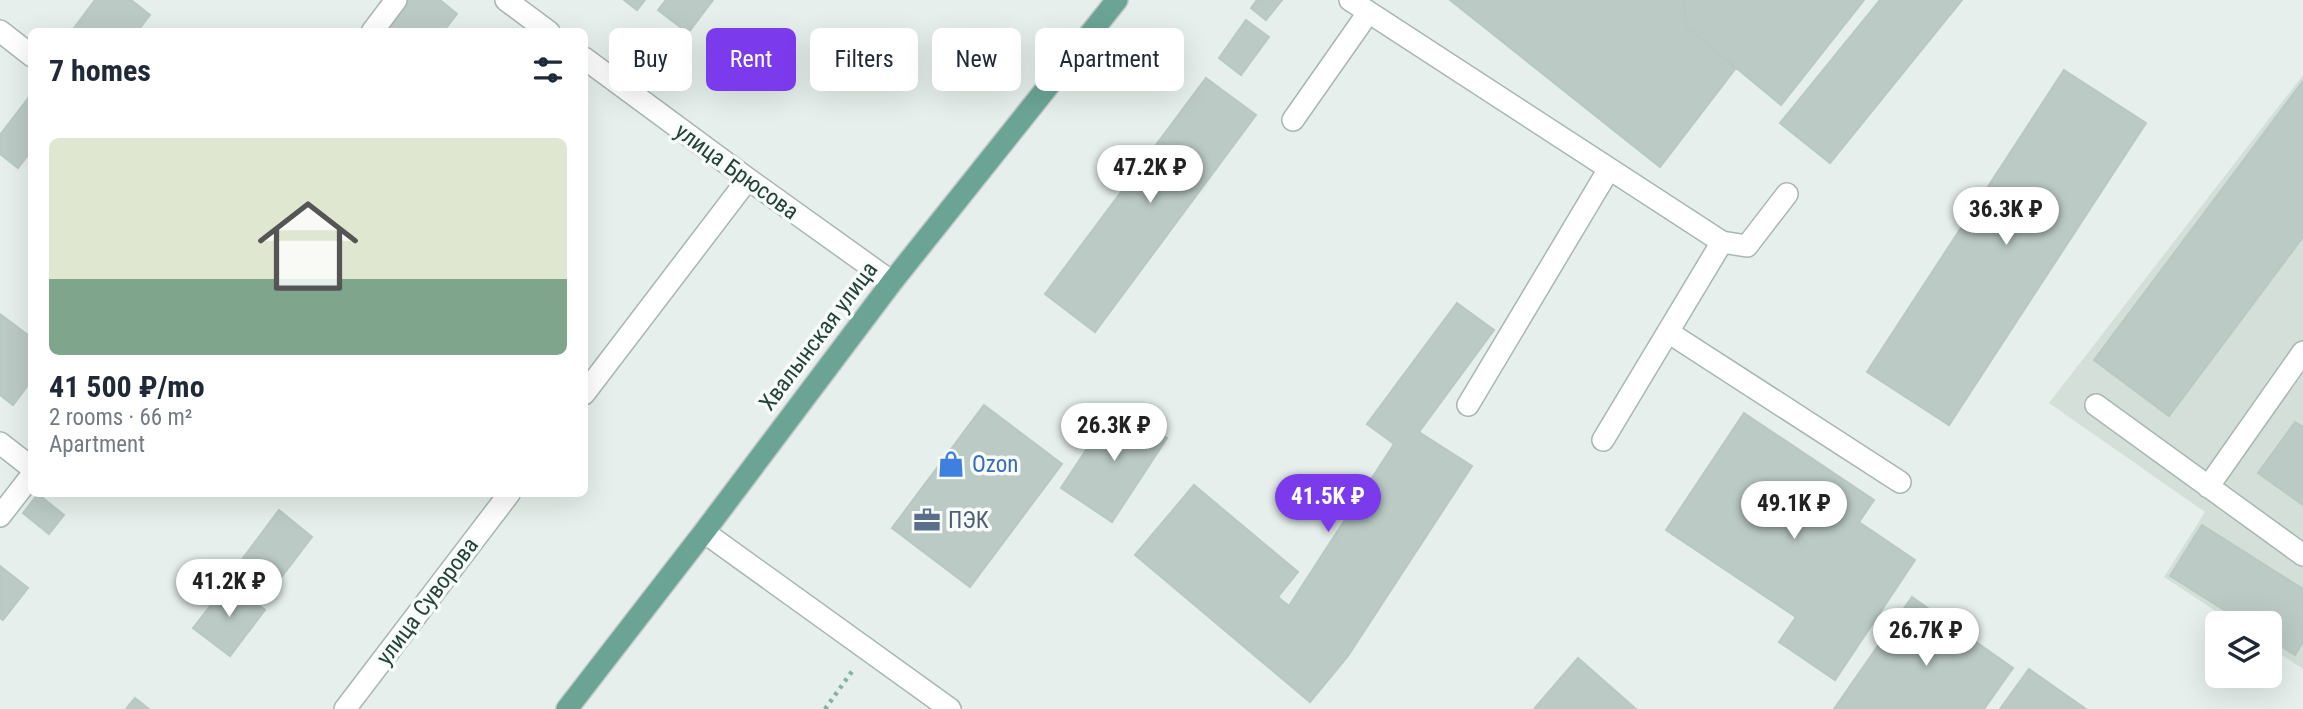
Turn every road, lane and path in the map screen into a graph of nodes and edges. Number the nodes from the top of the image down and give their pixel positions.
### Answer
1 (396, 0) edge
2 (506, 0) edge
3 (1117, 0) edge
4 (1350, 0) edge
5 (1368, 13) junction
6 (375, 28) edge
7 (544, 28) edge
8 (0, 31) edge
9 (28, 53) edge
10 (588, 61) edge
11 (1293, 120) dead end
12 (1609, 169) junction
13 (748, 179) junction
14 (1787, 194) dead end
15 (1722, 243) junction
16 (892, 282) junction
17 (1668, 331) junction
18 (2303, 352) edge
19 (588, 389) edge
20 (1468, 405) dead end
21 (2096, 405) dead end
22 (1603, 440) dead end
23 (0, 443) edge
24 (28, 465) edge
25 (28, 480) edge
26 (1900, 482) dead end
27 (2208, 486) junction
28 (507, 497) edge
29 (0, 516) edge
30 (704, 532) junction
31 (2303, 555) edge
32 (867, 650) junction
33 (345, 709) edge
34 (567, 709) edge
35 (825, 709) edge
36 (950, 709) edge

1 - 6 street
2 - 7 street
3 - 16 main road, Хвалынская улица
4 - 5 street
5 - 11 street
5 - 12 street
8 - 9 street
10 - 13 street, улица Брюсова
12 - 15 street
12 - 20 street
13 - 16 street, улица Брюсова
13 - 19 street
14 - 15 street
15 - 17 street
16 - 30 main road, Хвалынская улица
17 - 22 street
17 - 26 street
18 - 27 street
21 - 27 street
23 - 24 street
25 - 29 street
27 - 31 street
28 - 33 street, улица Суворова
30 - 32 street
30 - 34 main road, Хвалынская улица
32 - 35 path
32 - 36 street

